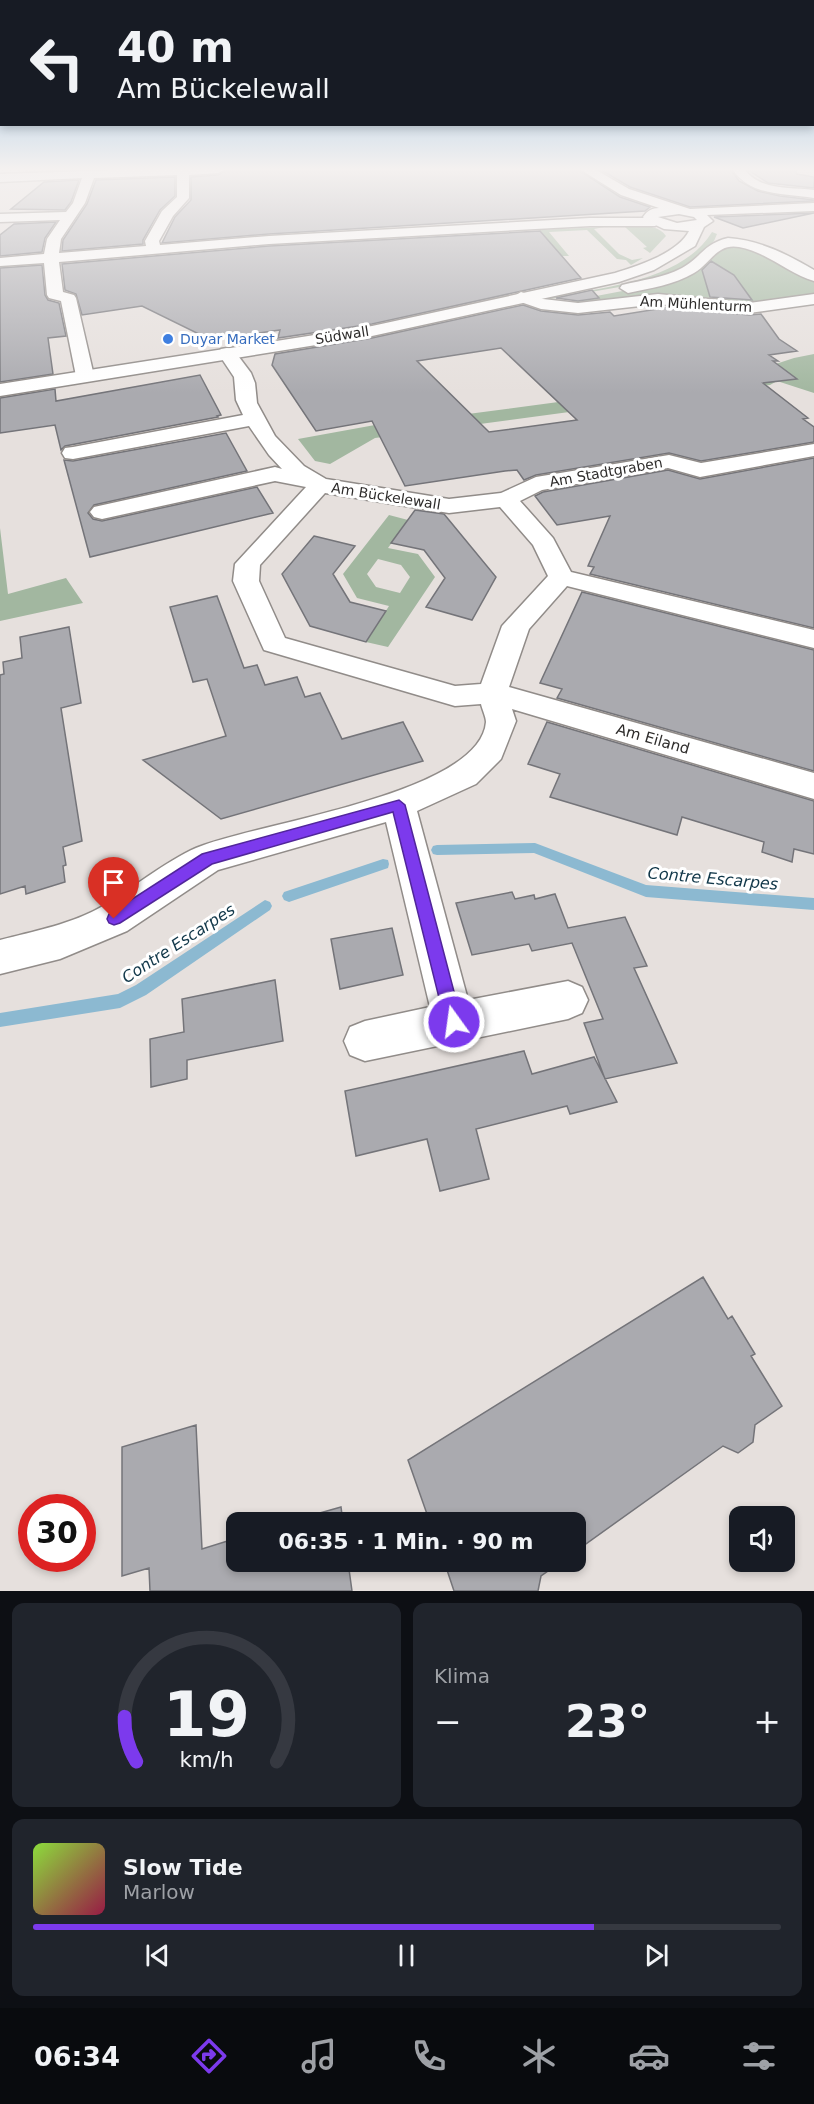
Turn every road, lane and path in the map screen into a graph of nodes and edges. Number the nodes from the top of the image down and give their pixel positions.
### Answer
1 (53, 244) edge
2 (153, 244) edge
3 (207, 244) edge
4 (677, 244) edge
5 (686, 244) edge
6 (719, 244) edge
7 (747, 244) edge
8 (154, 248) junction
9 (676, 250) junction
10 (51, 257) junction
11 (0, 262) edge
12 (814, 276) edge
13 (521, 297) junction
14 (814, 299) edge
15 (541, 304) junction
16 (227, 353) junction
17 (85, 376) junction
18 (0, 390) edge
19 (256, 419) junction
20 (814, 450) edge
21 (73, 453) dead end
22 (316, 484) junction
23 (506, 500) junction
24 (102, 512) dead end
25 (561, 577) junction
26 (814, 639) edge
27 (492, 693) junction
28 (814, 786) edge
29 (399, 805) junction
30 (0, 957) edge
31 (568, 1000) dead end
32 (454, 1022) junction
33 (365, 1041) dead end

1 - 10 street
2 - 8 street
3 - 8 street
4 - 9 street
5 - 9 street, Südwall
6 - 15 street, Am Mühlenturm
7 - 12 street, Am Mühlenturm
8 - 10 street
9 - 13 street, Südwall
10 - 11 street
10 - 17 street
13 - 15 street, Am Mühlenturm
13 - 16 street, Südwall
14 - 15 street, Am Mühlenturm
16 - 17 street, Südwall
16 - 19 street, Am Bückelewall
17 - 18 street, Südwall
19 - 21 street
19 - 22 street, Am Bückelewall
20 - 23 street, Am Stadtgraben
22 - 23 street, Am Bückelewall
22 - 24 street, Am Bückelewall
22 - 27 street, Am Bückelewall
23 - 25 street
25 - 26 street
25 - 27 street
27 - 28 street, Am Eiland
27 - 29 street
29 - 30 street
29 - 32 street
31 - 32 street
32 - 33 street

